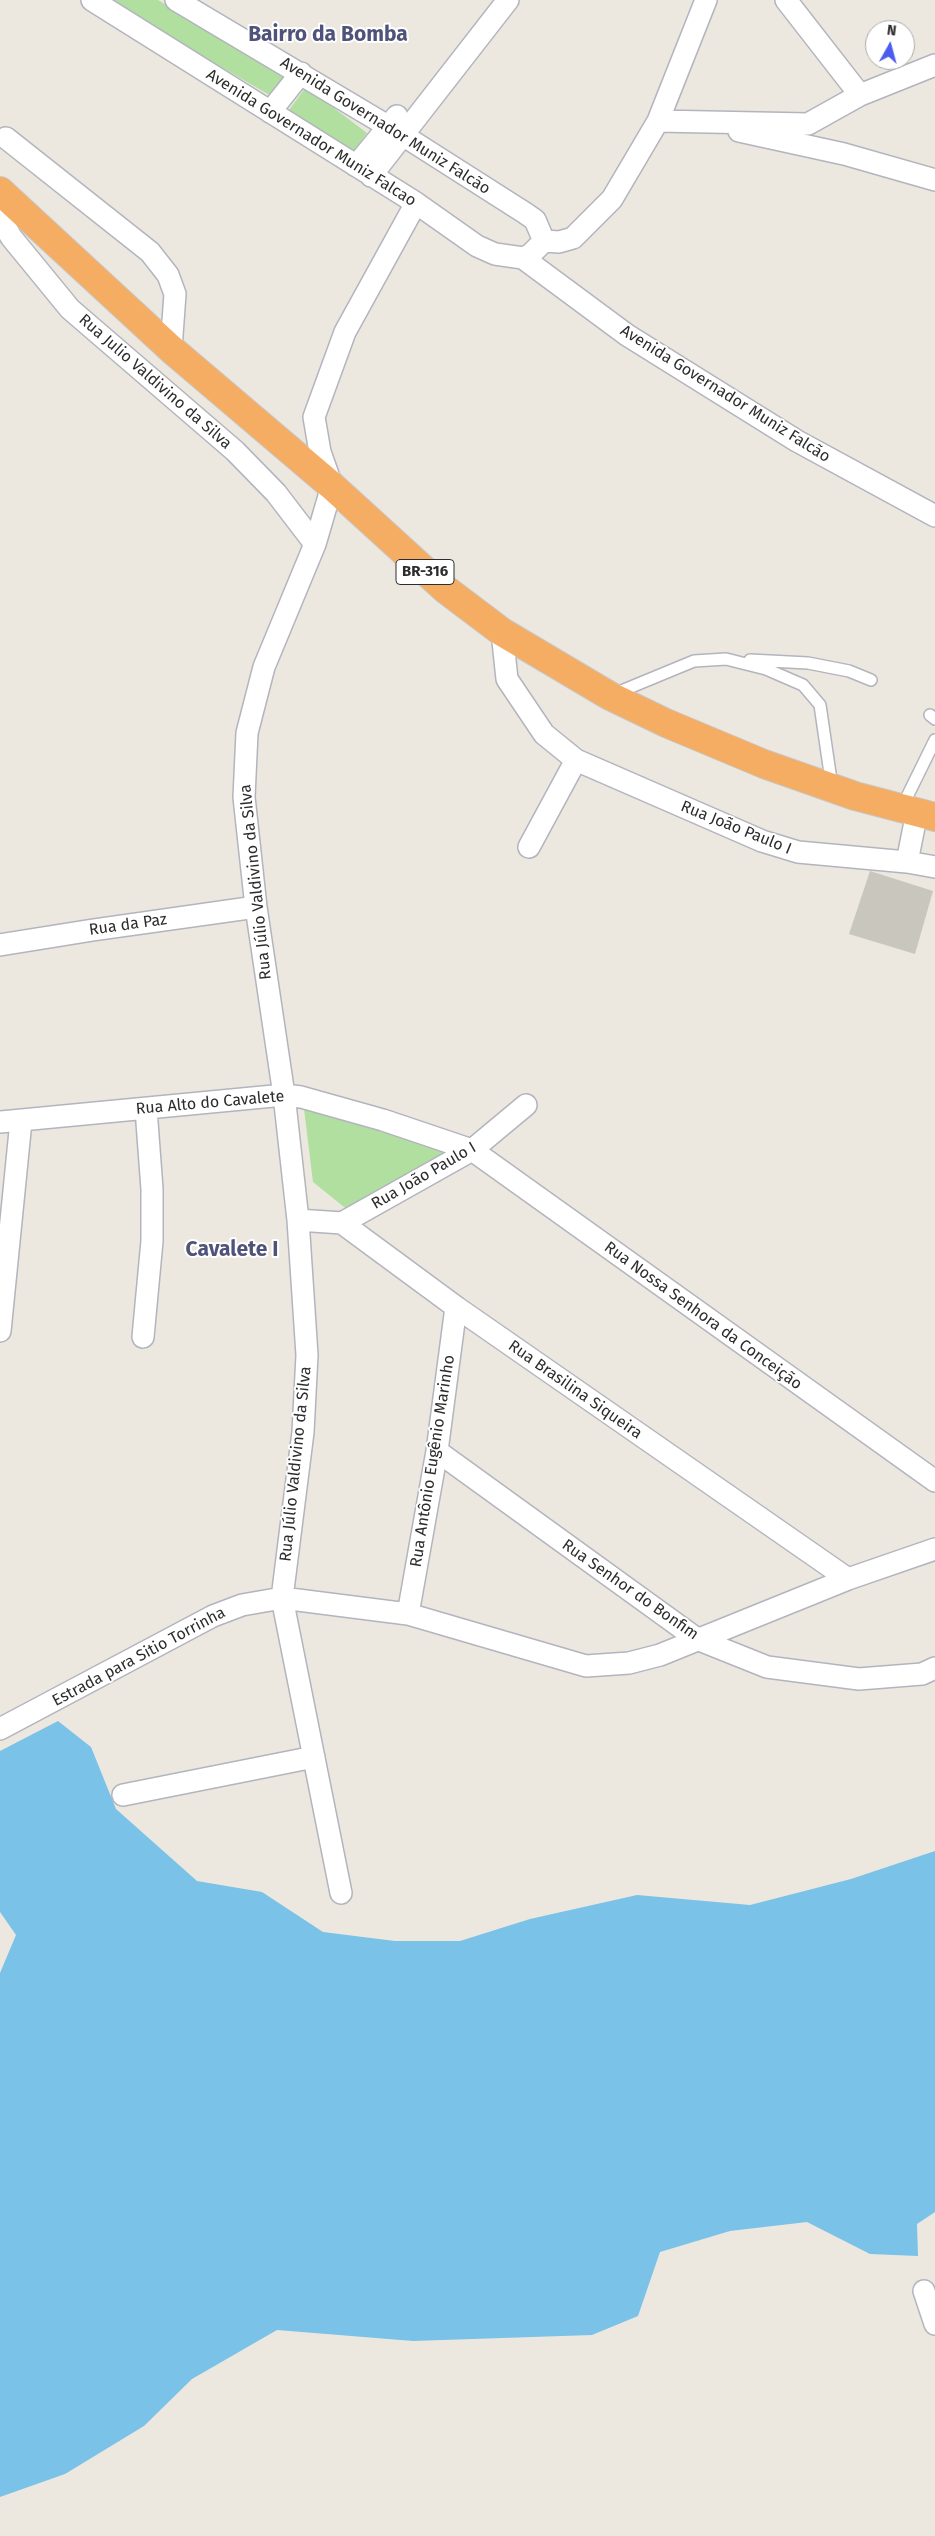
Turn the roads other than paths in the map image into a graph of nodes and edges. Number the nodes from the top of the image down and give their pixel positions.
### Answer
1 (92, 0) edge
2 (176, 0) edge
3 (493, 0) edge
4 (508, 0) edge
5 (706, 0) edge
6 (786, 0) edge
7 (935, 65) edge
8 (302, 73) junction
9 (860, 95) junction
10 (270, 112) junction
11 (658, 121) junction
12 (714, 124) junction
13 (395, 130) junction
14 (6, 138) dead end
15 (363, 171) junction
16 (935, 180) edge
17 (0, 191) edge
18 (416, 203) junction
19 (0, 217) edge
20 (534, 250) junction
21 (171, 349) junction
22 (332, 486) junction
23 (935, 516) edge
24 (315, 544) junction
25 (502, 632) junction
26 (726, 659) junction
27 (871, 680) dead end
28 (610, 696) junction
29 (935, 740) edge
30 (576, 760) junction
31 (832, 788) junction
32 (918, 812) edge
33 (529, 847) dead end
34 (906, 862) junction
35 (935, 867) edge
36 (256, 908) junction
37 (0, 945) edge
38 (284, 1095) junction
39 (526, 1105) dead end
40 (146, 1109) junction
41 (10, 1121) edge
42 (472, 1150) junction
43 (298, 1220) junction
44 (342, 1223) junction
45 (456, 1308) junction
46 (0, 1331) edge
47 (143, 1337) dead end
48 (437, 1451) junction
49 (935, 1481) edge
50 (935, 1549) edge
51 (848, 1579) junction
52 (282, 1598) junction
53 (408, 1614) junction
54 (697, 1640) junction
55 (935, 1668) edge
56 (0, 1729) edge
57 (314, 1757) junction
58 (123, 1796) dead end
59 (341, 1893) dead end
60 (924, 2291) dead end
61 (935, 2324) edge

1 - 10 street, Avenida Governador Muniz Falcao
2 - 8 street, Avenida Governador Muniz Falcão
3 - 13 street
4 - 13 street
5 - 11 street, Avenida Governador Muniz Falcao
6 - 9 street
7 - 9 street
8 - 10 street
8 - 13 street, Avenida Governador Muniz Falcão
9 - 12 street
10 - 15 street, Avenida Governador Muniz Falcao
11 - 12 street
11 - 20 street, Avenida Governador Muniz Falcao
12 - 16 street
13 - 15 street
13 - 20 street, Avenida Governador Muniz Falcão
14 - 21 street
15 - 18 street, Avenida Governador Muniz Falcao
17 - 21 highway, BR-316
18 - 20 street, Avenida Governador Muniz Falcao
18 - 22 street
19 - 24 street, Rua Julio Valdivino da Silva
20 - 23 street, Avenida Governador Muniz Falcão
21 - 22 highway, BR-316
22 - 24 street, Rua Júlio Valdivino da Silva
22 - 25 highway, BR-316
24 - 36 street, Rua Júlio Valdivino da Silva
25 - 28 highway, BR-316
25 - 30 street, Rua João Paulo I
26 - 27 lane
26 - 28 lane
26 - 31 lane
28 - 31 highway, BR-316
29 - 32 lane
30 - 33 street
30 - 34 street, Rua João Paulo I
31 - 32 highway, BR-316
32 - 34 street
34 - 35 street, Rua João Paulo I
36 - 37 street, Rua da Paz
36 - 38 street, Rua Júlio Valdivino da Silva
38 - 40 street, Rua Alto do Cavalete
38 - 42 street, Rua Alto do Cavalete
38 - 43 street, Rua Júlio Valdivino da Silva
39 - 42 street, Rua João Paulo I
40 - 41 street, Rua Alto do Cavalete
40 - 47 street
41 - 46 street
42 - 44 street, Rua João Paulo I
42 - 49 street, Rua Nossa Senhora da Conceição
43 - 44 street
43 - 52 street, Rua Júlio Valdivino da Silva
44 - 45 street, Rua Brasilina Siqueira
45 - 48 street, Rua Antônio Eugênio Marinho
45 - 51 street, Rua Brasilina Siqueira
48 - 53 street, Rua Antônio Eugênio Marinho
48 - 54 street, Rua Senhor do Bonfim
50 - 51 street, Estrada para Sitio Torrinha
51 - 54 street, Estrada para Sitio Torrinha
52 - 53 street, Estrada para Sitio Torrinha
52 - 56 street, Estrada para Sitio Torrinha
52 - 57 street, Rua Júlio Valdivino da Silva
53 - 54 street, Estrada para Sitio Torrinha
54 - 55 street, Rua Senhor do Bonfim
57 - 58 street
57 - 59 street, Rua Júlio Valdivino da Silva
60 - 61 street

